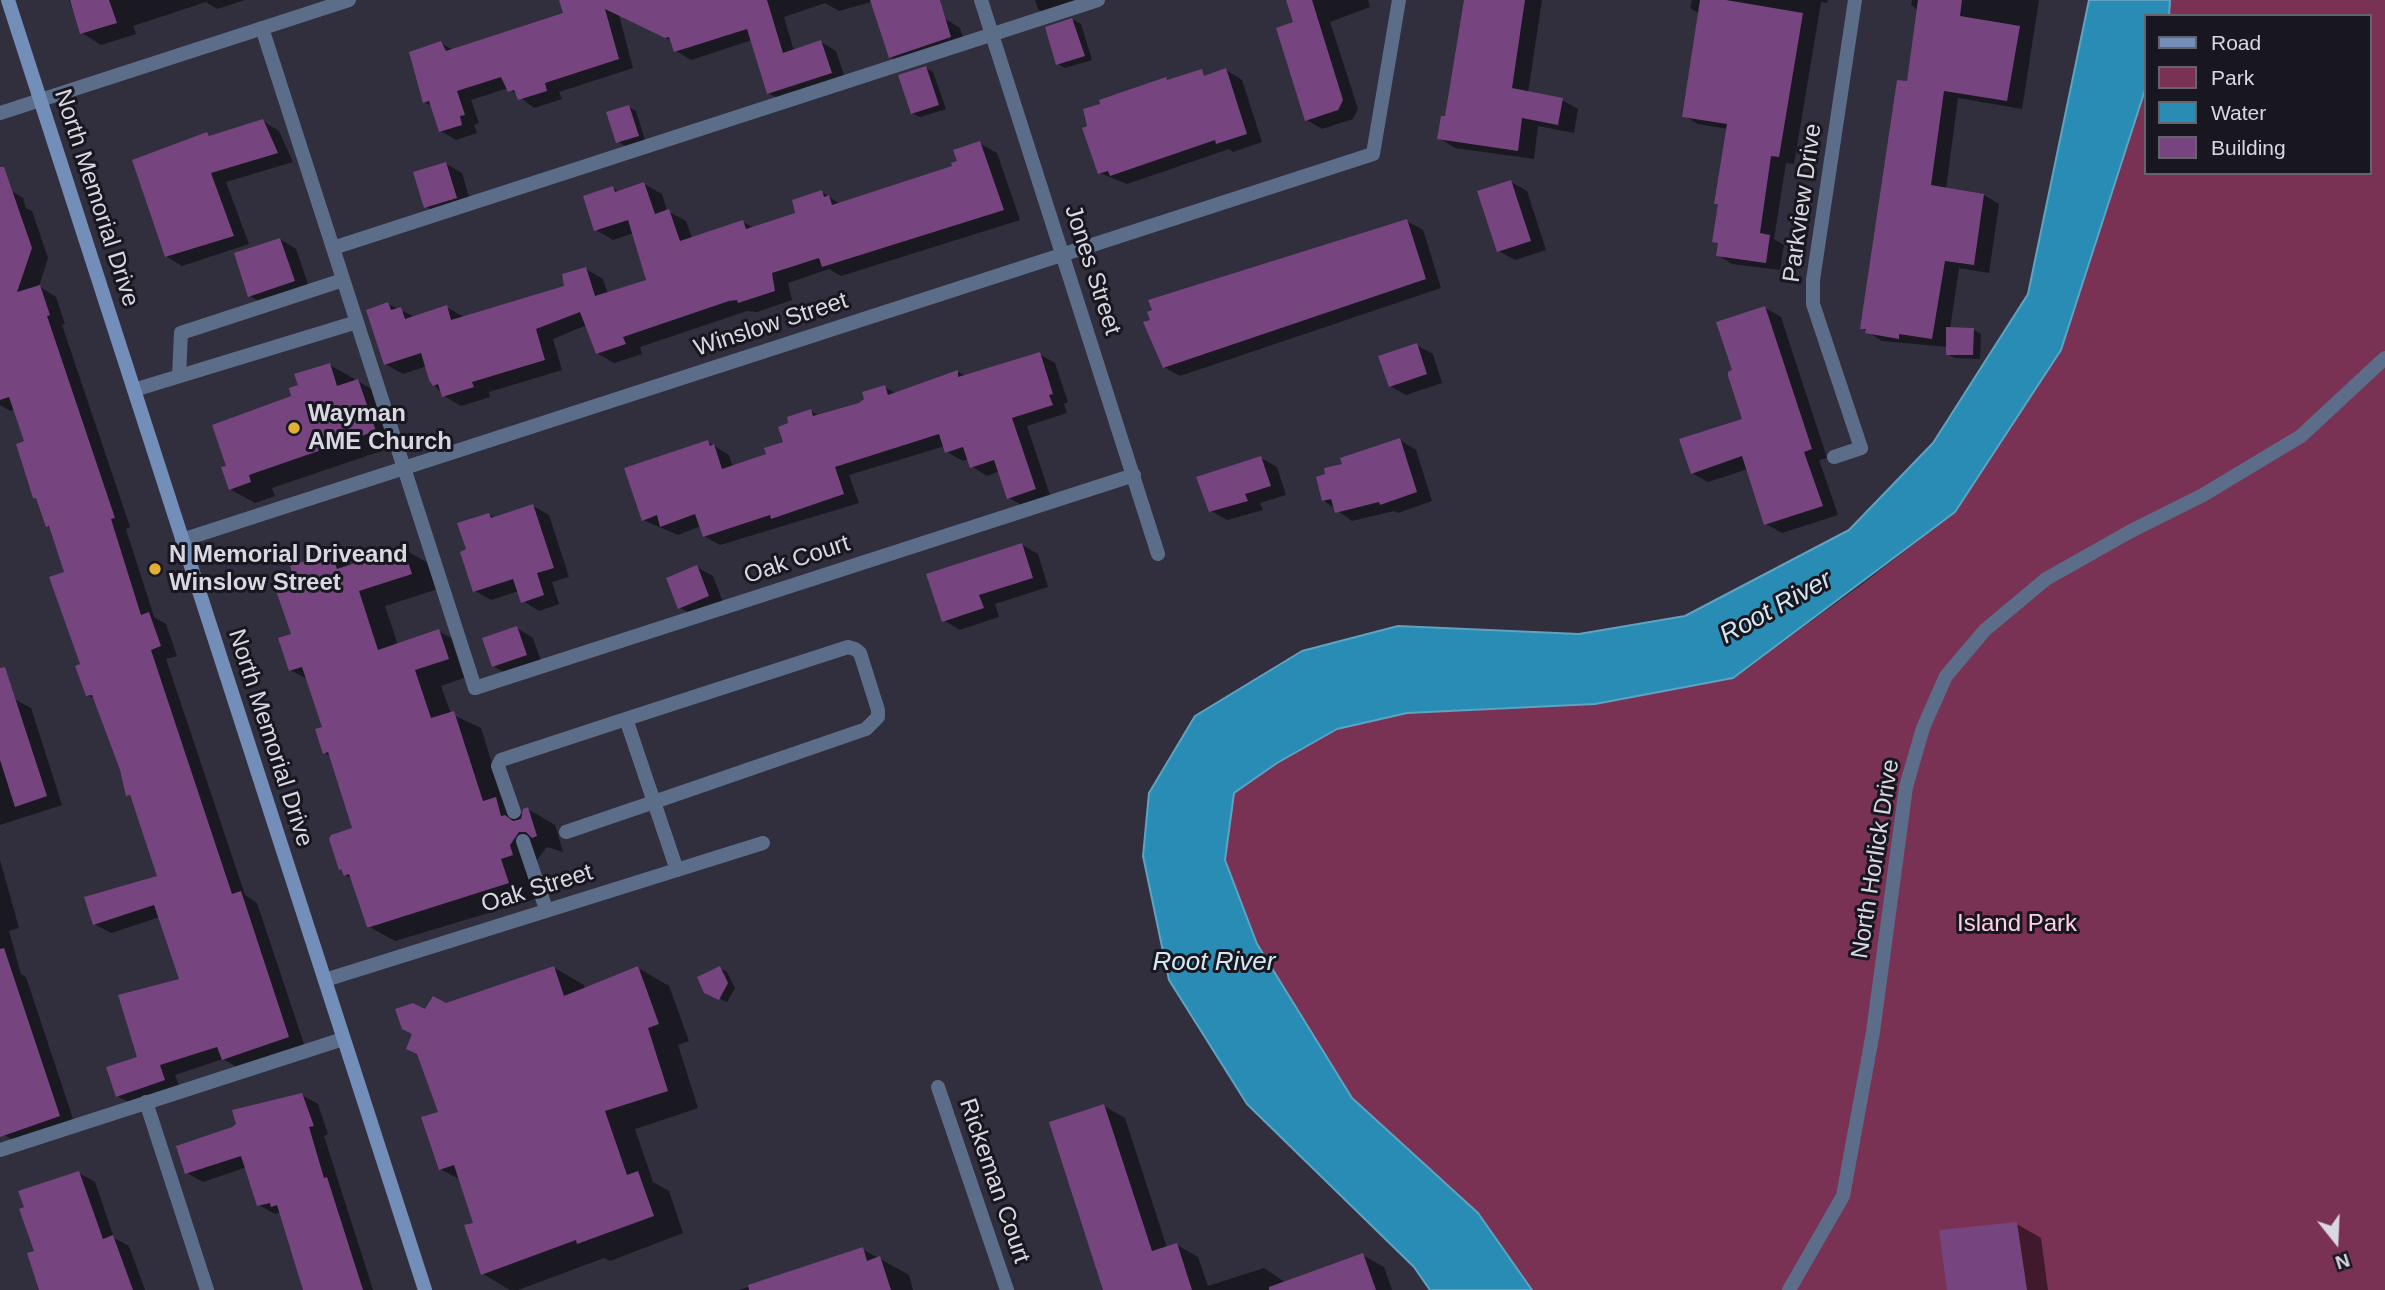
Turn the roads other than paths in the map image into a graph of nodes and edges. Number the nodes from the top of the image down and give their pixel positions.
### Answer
1 (8, 0) edge
2 (349, 0) edge
3 (981, 0) edge
4 (1098, 0) edge
5 (1399, 0) edge
6 (1855, 0) edge
7 (262, 28) junction
8 (992, 34) junction
9 (40, 100) junction
10 (0, 113) edge
11 (333, 248) junction
12 (1063, 255) junction
13 (343, 280) junction
14 (357, 322) junction
15 (2385, 358) edge
16 (179, 376) junction
17 (134, 390) junction
18 (1834, 457) dead end
19 (404, 468) junction
20 (1134, 475) junction
21 (182, 540) junction
22 (1158, 554) dead end
23 (626, 719) junction
24 (654, 802) junction
25 (514, 812) dead end
26 (566, 832) dead end
27 (523, 841) dead end
28 (763, 843) dead end
29 (677, 870) junction
30 (546, 909) junction
31 (324, 980) junction
32 (344, 1038) junction
33 (938, 1087) dead end
34 (146, 1102) junction
35 (0, 1150) edge
36 (206, 1290) edge
37 (425, 1290) edge
38 (1007, 1290) edge
39 (1789, 1290) edge

1 - 9 main road, North Memorial Drive
2 - 7 street
3 - 8 street, Jones Street
4 - 8 street
5 - 12 street, Winslow Street
6 - 18 street, Parkview Drive
7 - 9 street
7 - 11 street
8 - 11 street
8 - 12 street, Jones Street
9 - 10 street
9 - 17 main road, North Memorial Drive
11 - 13 street
12 - 19 street, Winslow Street
12 - 20 street, Jones Street
13 - 14 street
13 - 16 street
14 - 16 street
14 - 19 street
15 - 39 street, North Horlick Drive
16 - 17 street
17 - 21 main road, North Memorial Drive
19 - 20 street, Oak Court
19 - 21 street, Winslow Street
20 - 22 street, Jones Street
21 - 31 main road, North Memorial Drive
23 - 24 street
23 - 24 street
23 - 25 street
24 - 26 street
24 - 29 street
27 - 30 street
28 - 29 street, Oak Street
29 - 30 street, Oak Street
30 - 31 street, Oak Street
31 - 32 main road, North Memorial Drive
32 - 34 street
32 - 37 main road, North Memorial Drive
33 - 38 street, Rickeman Court
34 - 35 street
34 - 36 street

